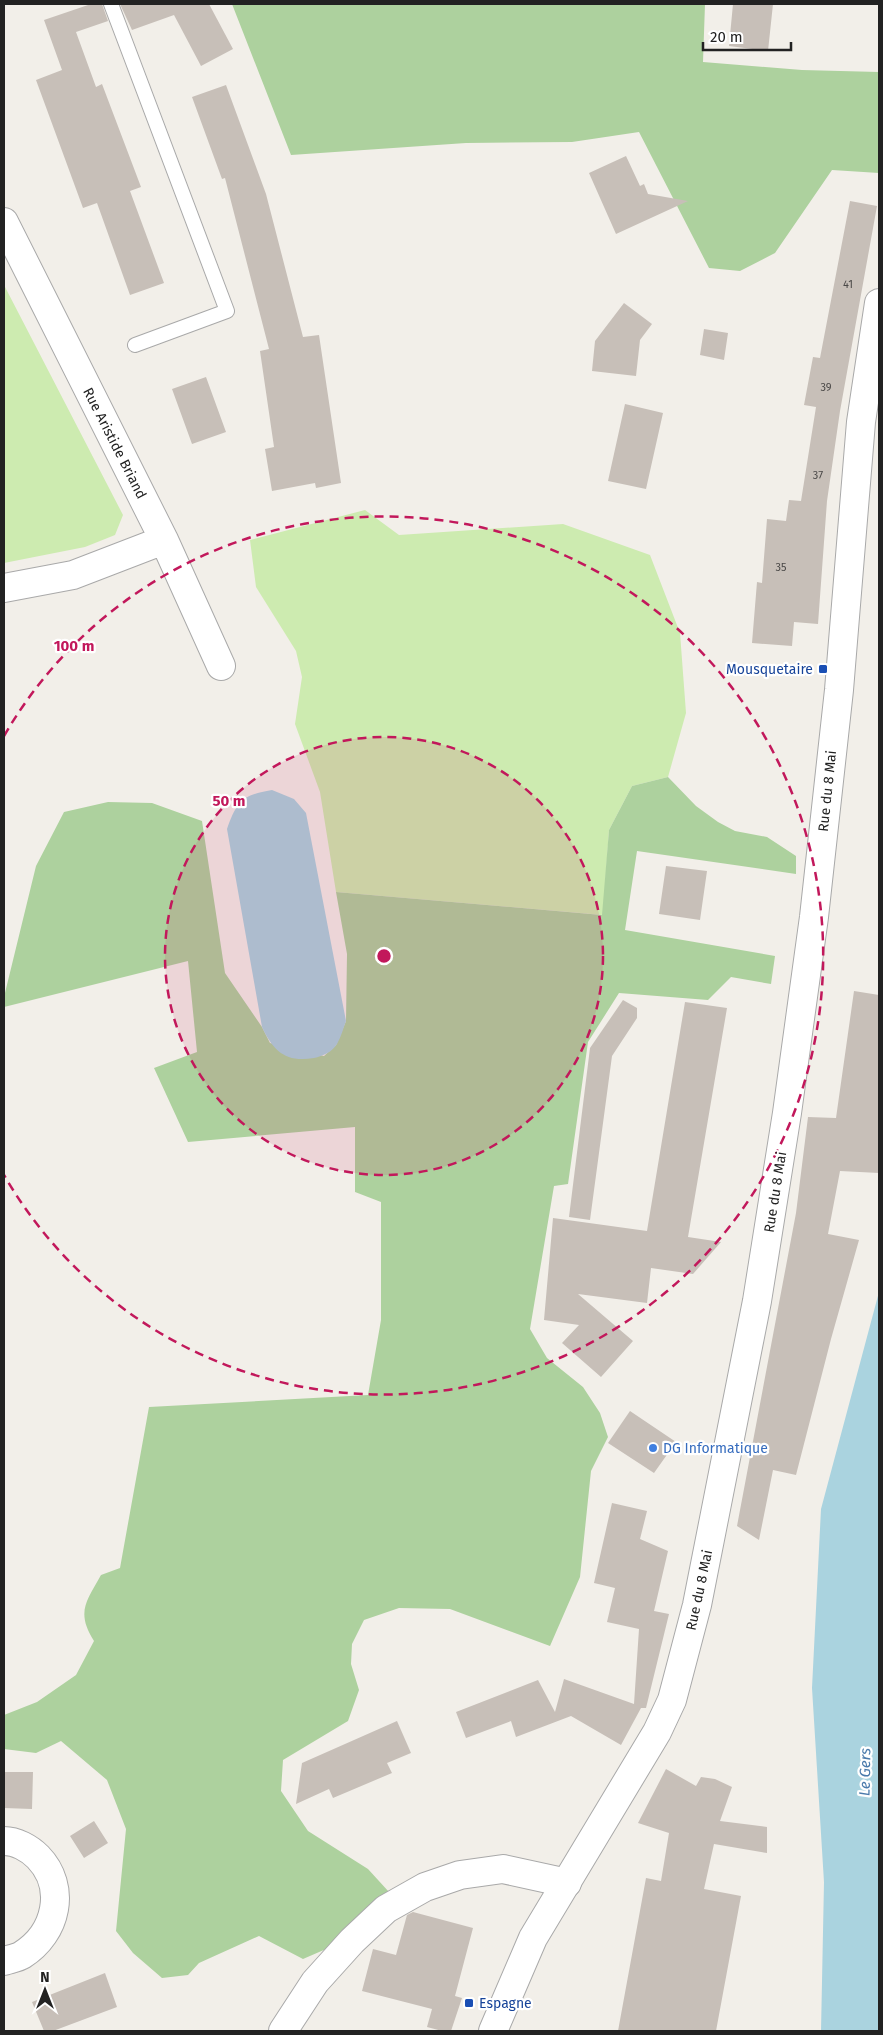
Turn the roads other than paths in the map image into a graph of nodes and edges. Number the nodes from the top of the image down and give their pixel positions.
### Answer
1 (111, 4) edge
2 (4, 222) edge
3 (879, 304) edge
4 (135, 345) dead end
5 (164, 540) junction
6 (4, 588) edge
7 (221, 666) dead end
8 (4, 1841) edge
9 (567, 1883) junction
10 (4, 1961) edge
11 (283, 2031) edge
12 (494, 2031) edge

1 - 4 lane
2 - 5 street, Rue Aristide Briand
3 - 9 street, Rue du 8 Mai
5 - 6 street
5 - 7 street, Rue Aristide Briand
8 - 10 street
9 - 11 street
9 - 12 street, Rue du 8 Mai

